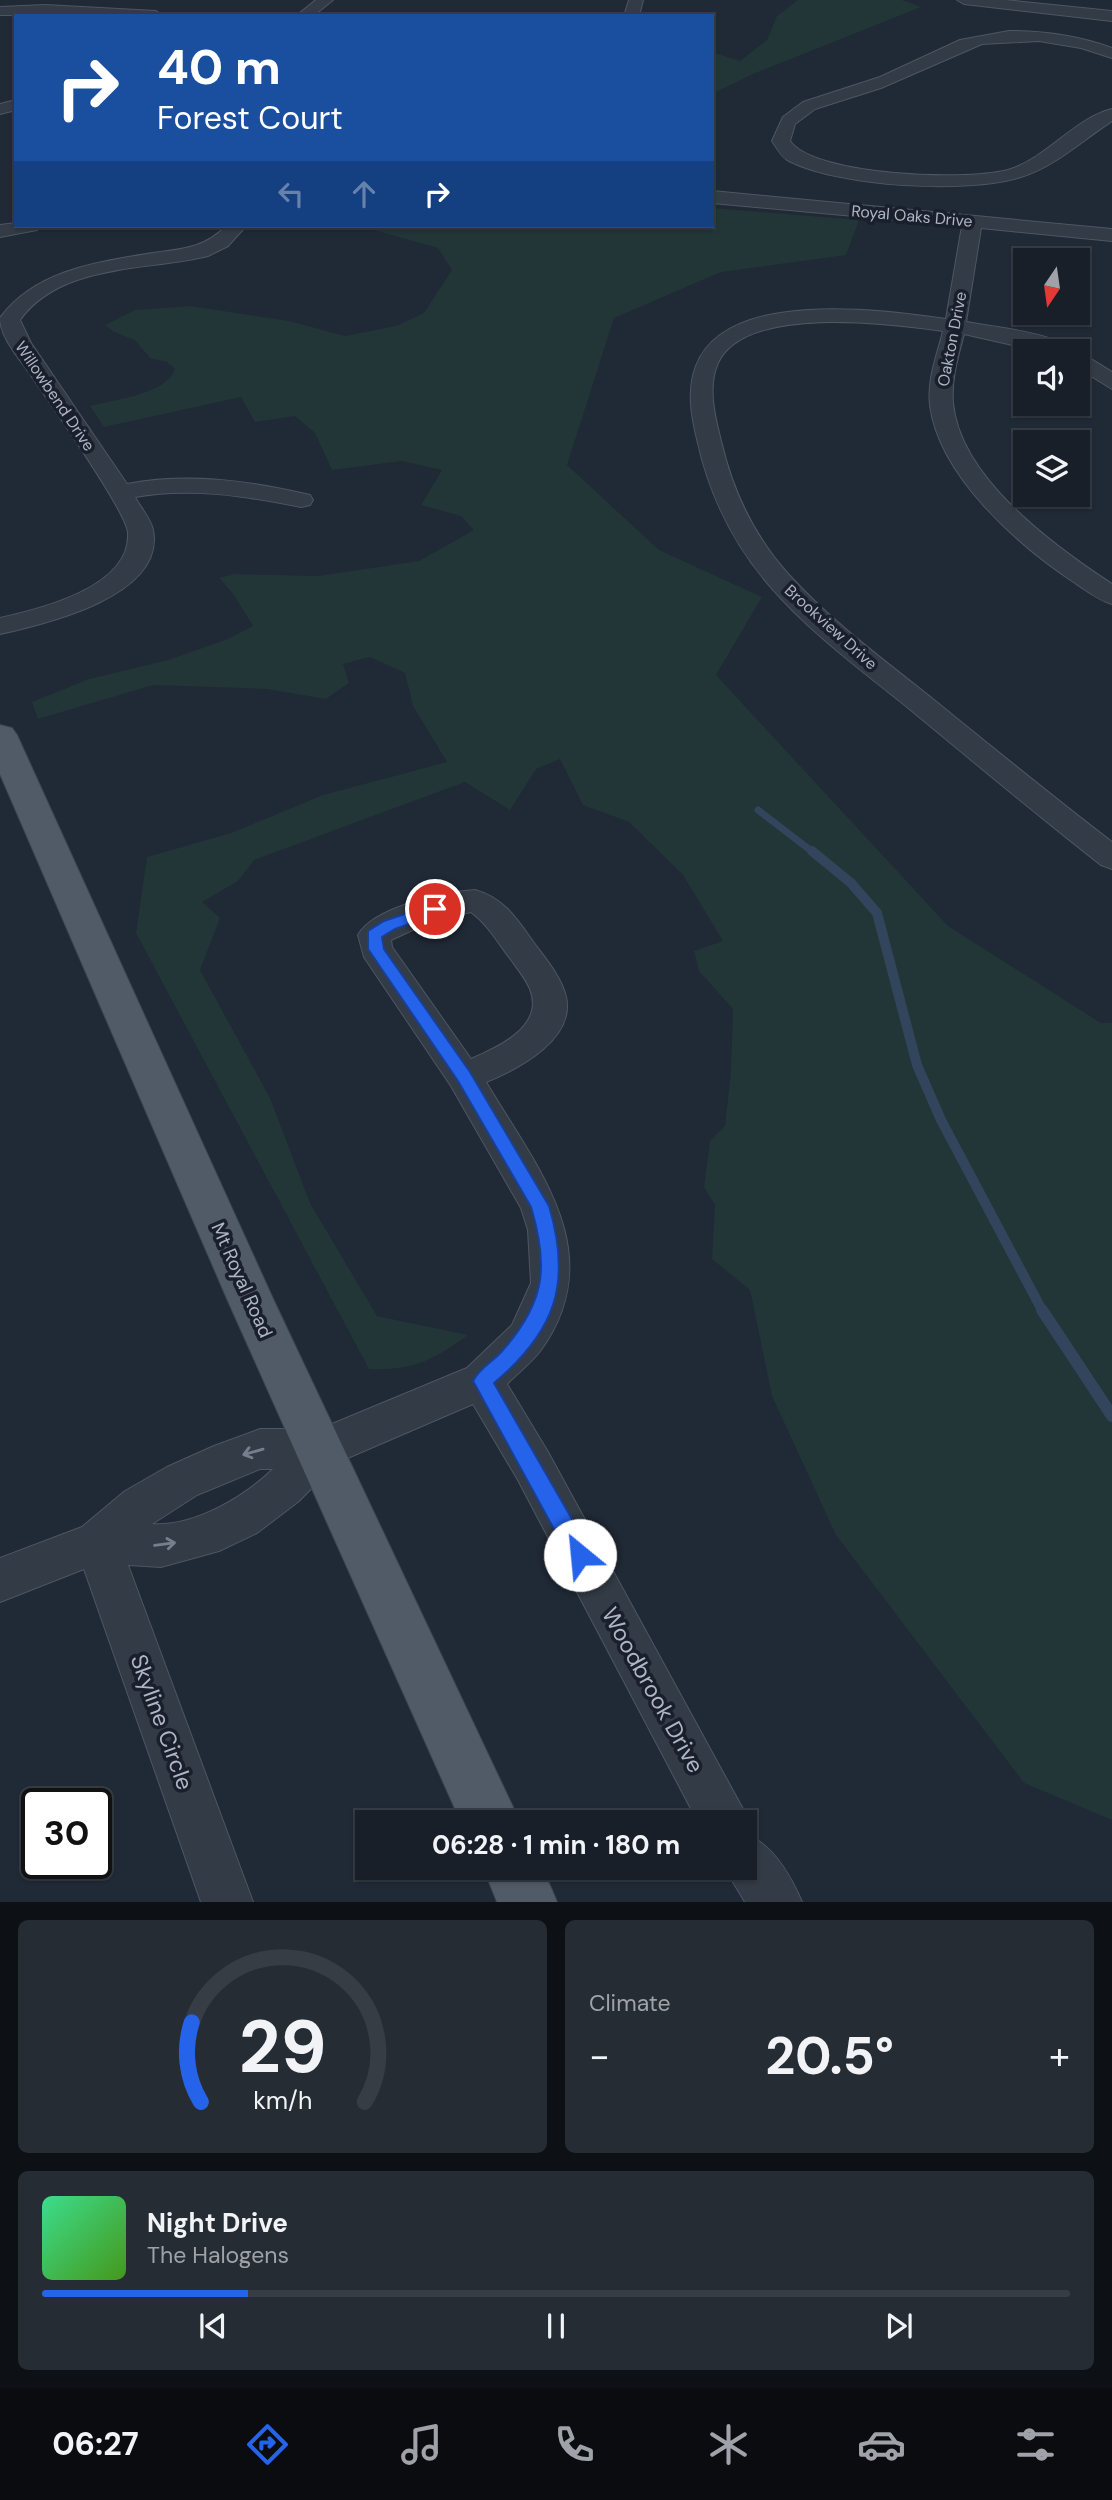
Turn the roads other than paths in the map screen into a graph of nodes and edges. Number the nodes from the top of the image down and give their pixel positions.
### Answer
1 (164, 0) edge
2 (326, 0) edge
3 (964, 0) edge
4 (1078, 8) edge
5 (0, 11) edge
6 (131, 14) edge
7 (149, 14) edge
8 (306, 14) edge
9 (1112, 16) edge
10 (1112, 53) edge
11 (1112, 114) edge
12 (834, 168) junction
13 (714, 197) edge
14 (814, 207) junction
15 (972, 221) junction
16 (18, 228) edge
17 (234, 228) edge
18 (0, 231) edge
19 (1112, 234) edge
20 (954, 328) junction
21 (1031, 339) edge
22 (1090, 366) edge
23 (1112, 382) edge
24 (120, 493) junction
25 (301, 500) dead end
26 (1112, 596) edge
27 (0, 626) edge
28 (0, 735) edge
29 (1112, 858) edge
30 (464, 1076) junction
31 (482, 1381) junction
32 (321, 1449) junction
33 (97, 1542) junction
34 (0, 1580) edge
35 (486, 1810) edge
36 (719, 1810) edge
37 (757, 1874) edge
38 (518, 1880) edge
39 (227, 1902) edge
40 (527, 1902) edge
41 (776, 1902) edge

1 - 7 street
2 - 8 street
3 - 4 street
4 - 9 street
5 - 6 street
10 - 12 street
11 - 12 street
12 - 14 street
13 - 14 street, Royal Oaks Drive
14 - 15 street, Royal Oaks Drive
15 - 19 street, Royal Oaks Drive
15 - 20 street, Oakton Drive
16 - 18 street
17 - 24 street, Willowbend Drive
20 - 21 street, Brookview Drive
20 - 26 street, Oakton Drive
20 - 29 street, Brookview Drive
22 - 23 street
24 - 25 street
24 - 27 street, Willowbend Drive
28 - 32 main road, Mt Royal Road
30 - 30 street
30 - 31 street
31 - 32 street
31 - 36 street, Woodbrook Drive
32 -> 33 street
33 -> 32 street
32 - 35 main road, Mt Royal Road
33 - 34 street
33 - 39 street, Skyline Circle
37 - 41 street
38 - 40 main road

